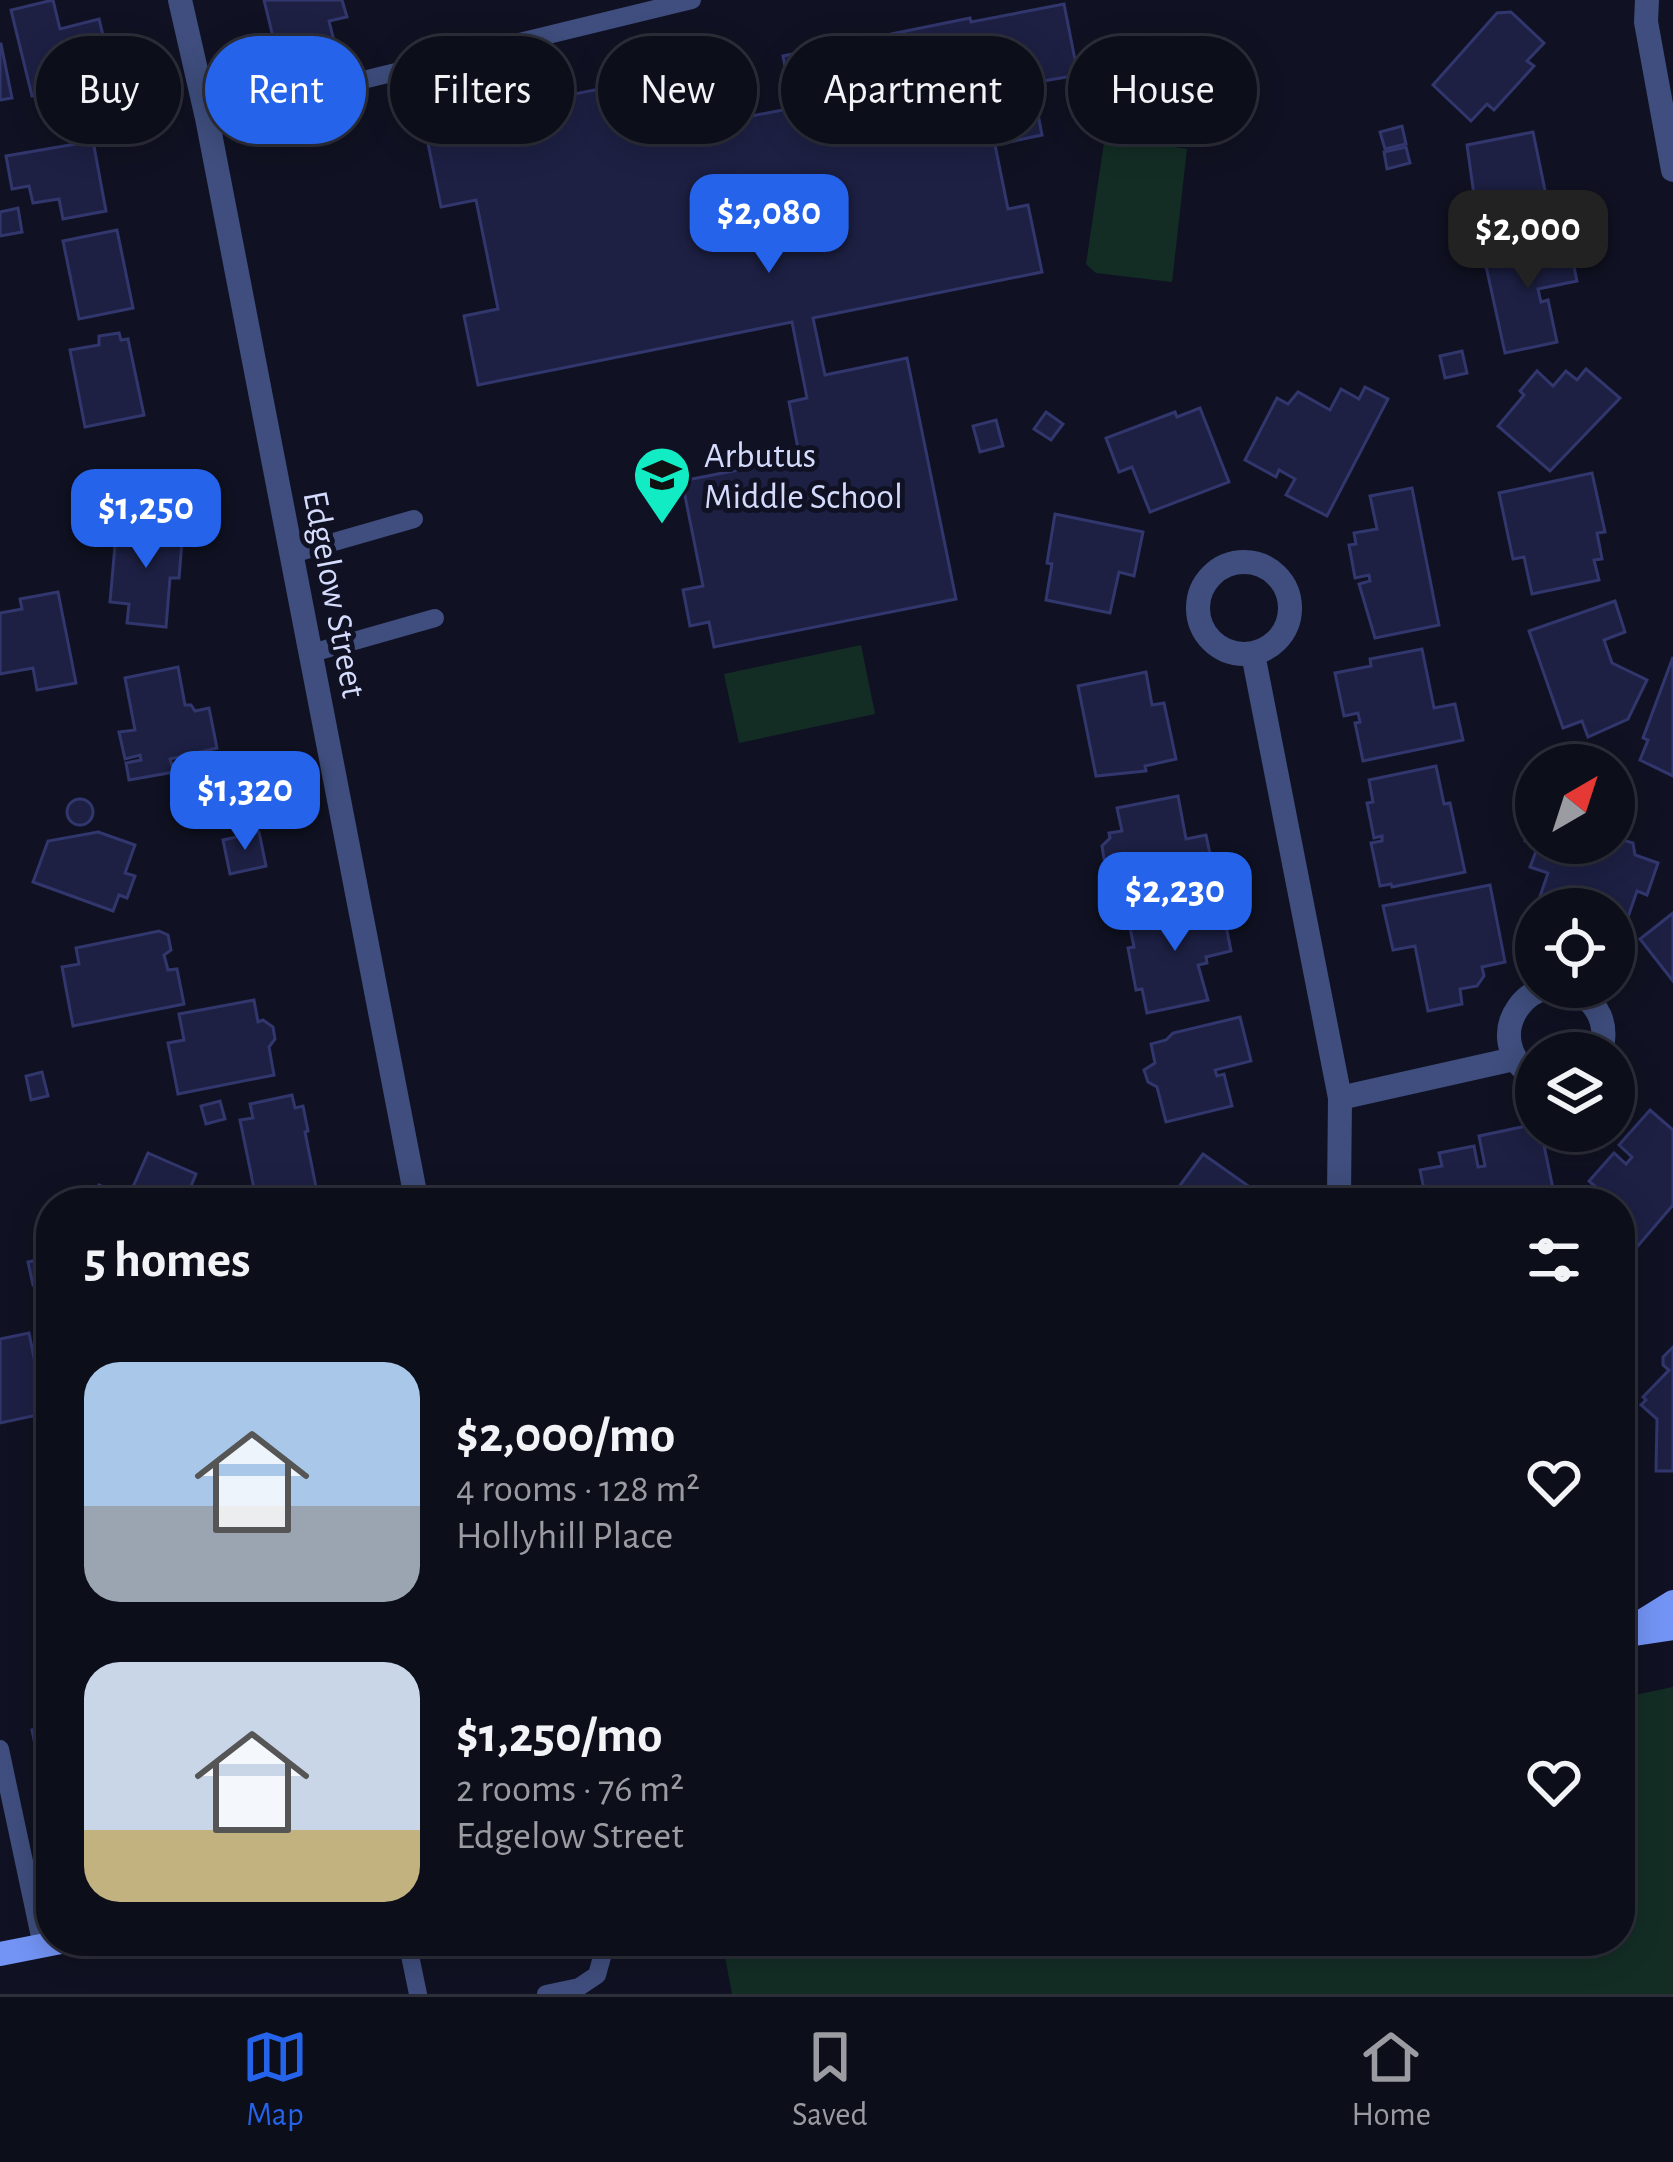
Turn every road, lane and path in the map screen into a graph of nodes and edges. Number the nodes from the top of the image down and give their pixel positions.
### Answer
1 (180, 0) edge
2 (692, 0) edge
3 (1647, 0) edge
4 (366, 79) edge
5 (205, 109) edge
6 (212, 144) edge
7 (1673, 170) edge
8 (414, 519) dead end
9 (292, 554) junction
10 (436, 618) dead end
11 (311, 653) junction
12 (1253, 654) dead end
13 (1603, 1032) edge
14 (1514, 1059) joint
15 (1340, 1098) junction
16 (414, 1188) edge
17 (1340, 1188) edge
18 (1673, 1602) edge
19 (1635, 1626) edge
20 (1673, 1628) edge
21 (1635, 1634) edge
22 (0, 1749) edge
23 (36, 1878) edge
24 (36, 1947) edge
25 (0, 1954) edge
26 (409, 1956) edge
27 (602, 1956) edge
28 (418, 1994) edge
29 (546, 1994) edge

1 - 5 street, Edgelow Street
2 - 4 lane
3 - 7 street
6 - 9 street, Edgelow Street
8 - 9 lane
9 - 11 street, Edgelow Street
10 - 11 lane
11 - 16 street, Edgelow Street
12 - 15 street
13 - 14 street
14 - 15 street
15 - 17 street
18 - 19 street
20 - 21 street
22 - 23 lane
24 - 25 street
26 - 28 lane
27 - 29 lane

